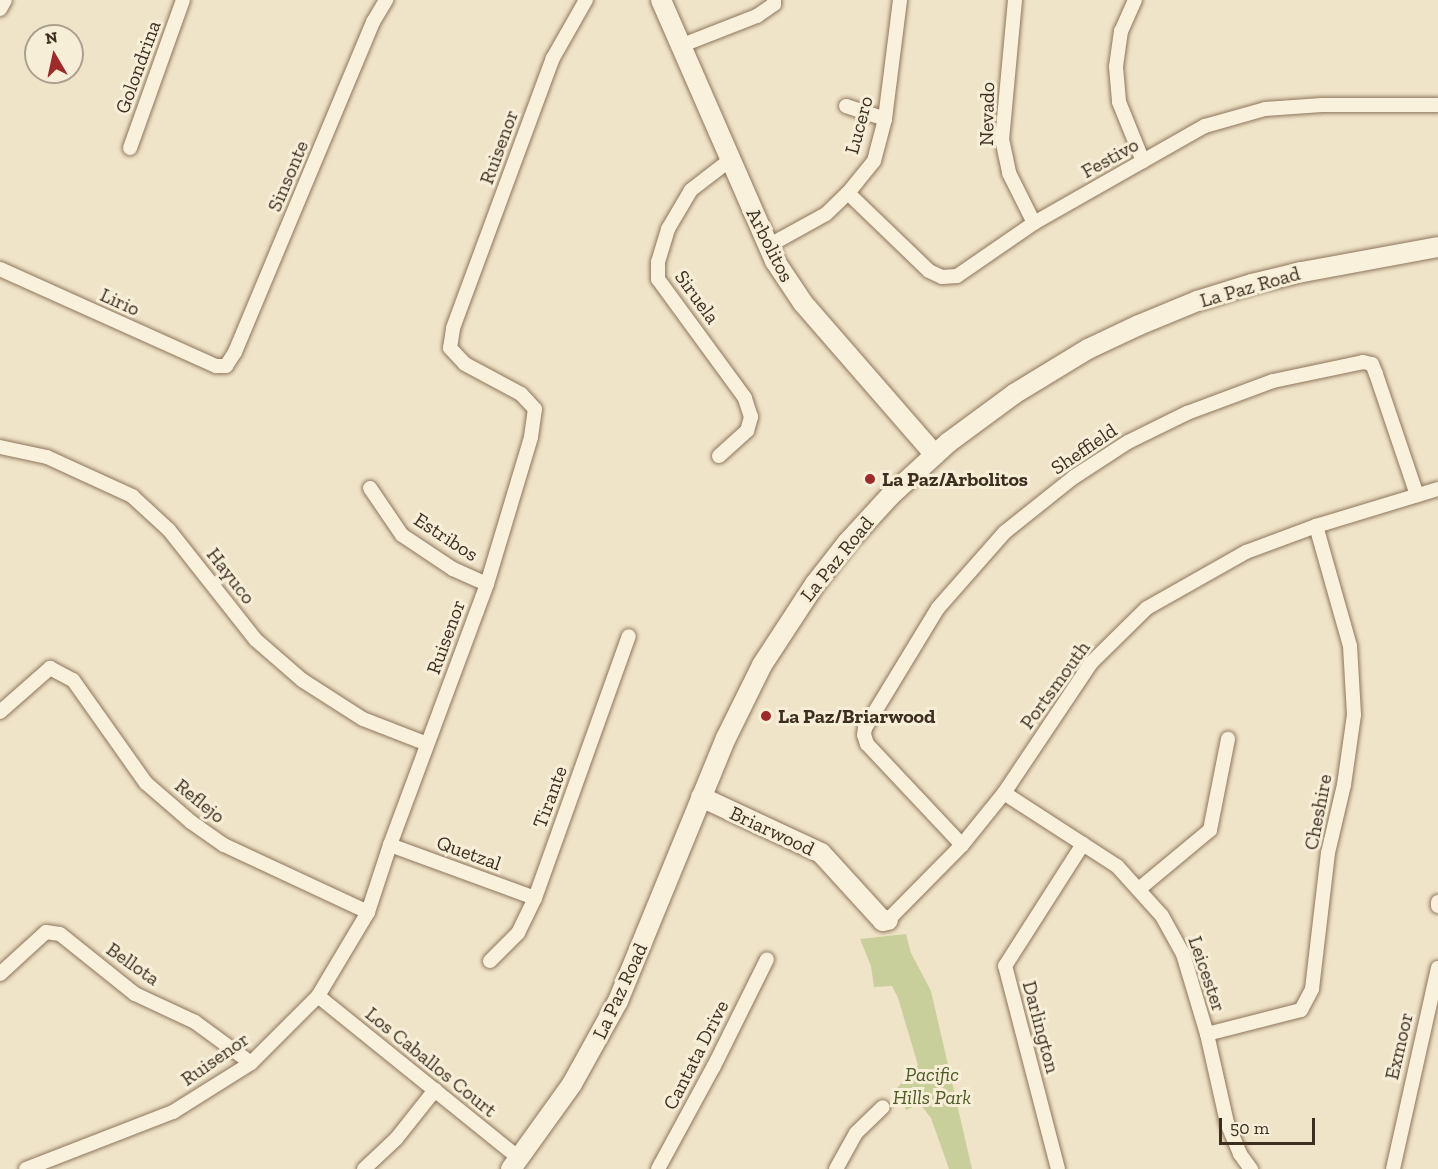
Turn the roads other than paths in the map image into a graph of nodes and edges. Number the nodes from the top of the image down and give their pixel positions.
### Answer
1 (5, 0) edge
2 (183, 0) edge
3 (386, 0) edge
4 (586, 0) edge
5 (661, 0) edge
6 (774, 0) edge
7 (900, 0) edge
8 (1015, 0) edge
9 (1135, 0) edge
10 (0, 9) edge
11 (680, 46) junction
12 (1438, 105) edge
13 (846, 106) dead end
14 (885, 119) junction
15 (130, 148) dead end
16 (730, 160) junction
17 (1143, 161) junction
18 (848, 193) junction
19 (1034, 223) junction
20 (768, 246) junction
21 (1438, 247) edge
22 (0, 270) edge
23 (226, 366) joint
24 (0, 447) edge
25 (935, 455) junction
26 (719, 456) dead end
27 (370, 488) dead end
28 (1438, 489) edge
29 (1417, 495) junction
30 (1316, 526) junction
31 (487, 584) junction
32 (628, 636) dead end
33 (0, 712) edge
34 (1228, 739) dead end
35 (427, 744) junction
36 (1004, 793) junction
37 (701, 797) junction
38 (1083, 844) junction
39 (390, 845) junction
40 (962, 845) junction
41 (1139, 889) junction
42 (535, 898) junction
43 (368, 912) junction
44 (888, 920) joint
45 (767, 959) dead end
46 (490, 961) dead end
47 (1438, 968) edge
48 (0, 974) edge
49 (318, 996) junction
50 (1207, 1034) junction
51 (251, 1063) junction
52 (435, 1090) junction
53 (883, 1107) dead end
54 (515, 1164) edge
55 (26, 1169) edge
56 (364, 1169) edge
57 (658, 1169) edge
58 (836, 1169) edge
59 (1058, 1169) edge
60 (1251, 1169) edge
61 (1393, 1169) edge

1 - 10 street
2 - 15 street, Golondrina
3 - 23 street, Sinsonte
4 - 31 street, Ruisenor
5 - 11 main road, Arbolitos
6 - 11 street
7 - 14 street, Lucero
8 - 19 street, Nevado
9 - 17 street
11 - 16 main road, Arbolitos
12 - 17 street, Festivo
13 - 14 street
14 - 18 street, Lucero
16 - 20 main road, Arbolitos
16 - 26 street, Siruela
17 - 19 street, Festivo
18 - 19 street, Festivo
18 - 20 street, Lucero
20 - 25 main road, Arbolitos
21 - 25 main road, La Paz Road
22 - 23 street, Lirio
24 - 35 street, Hayuco
25 - 37 main road, La Paz Road
27 - 31 street, Estribos
28 - 29 street, Portsmouth
29 - 30 street, Portsmouth
29 - 40 street, Sheffield
30 - 36 street, Portsmouth
30 - 50 street, Cheshire
31 - 35 street, Ruisenor
32 - 42 street, Tirante
33 - 43 street, Reflejo
34 - 41 street
35 - 39 street, Ruisenor
36 - 38 street, Leicester
36 - 40 street, Portsmouth
37 - 44 main road, Briarwood
37 - 54 main road, La Paz Road
38 - 41 street, Leicester
38 - 59 street, Darlington
39 - 42 street, Quetzal
39 - 43 street, Ruisenor
40 - 44 street, Portsmouth
41 - 50 street, Leicester
42 - 46 street, Tirante
43 - 49 street, Ruisenor
45 - 57 street, Cantata Drive
47 - 61 street, Exmoor
48 - 51 street, Bellota
49 - 51 street, Ruisenor
49 - 52 street, Los Caballos Court
50 - 60 street, Leicester
51 - 55 street, Ruisenor
52 - 54 street, Los Caballos Court
52 - 56 street
53 - 58 street

